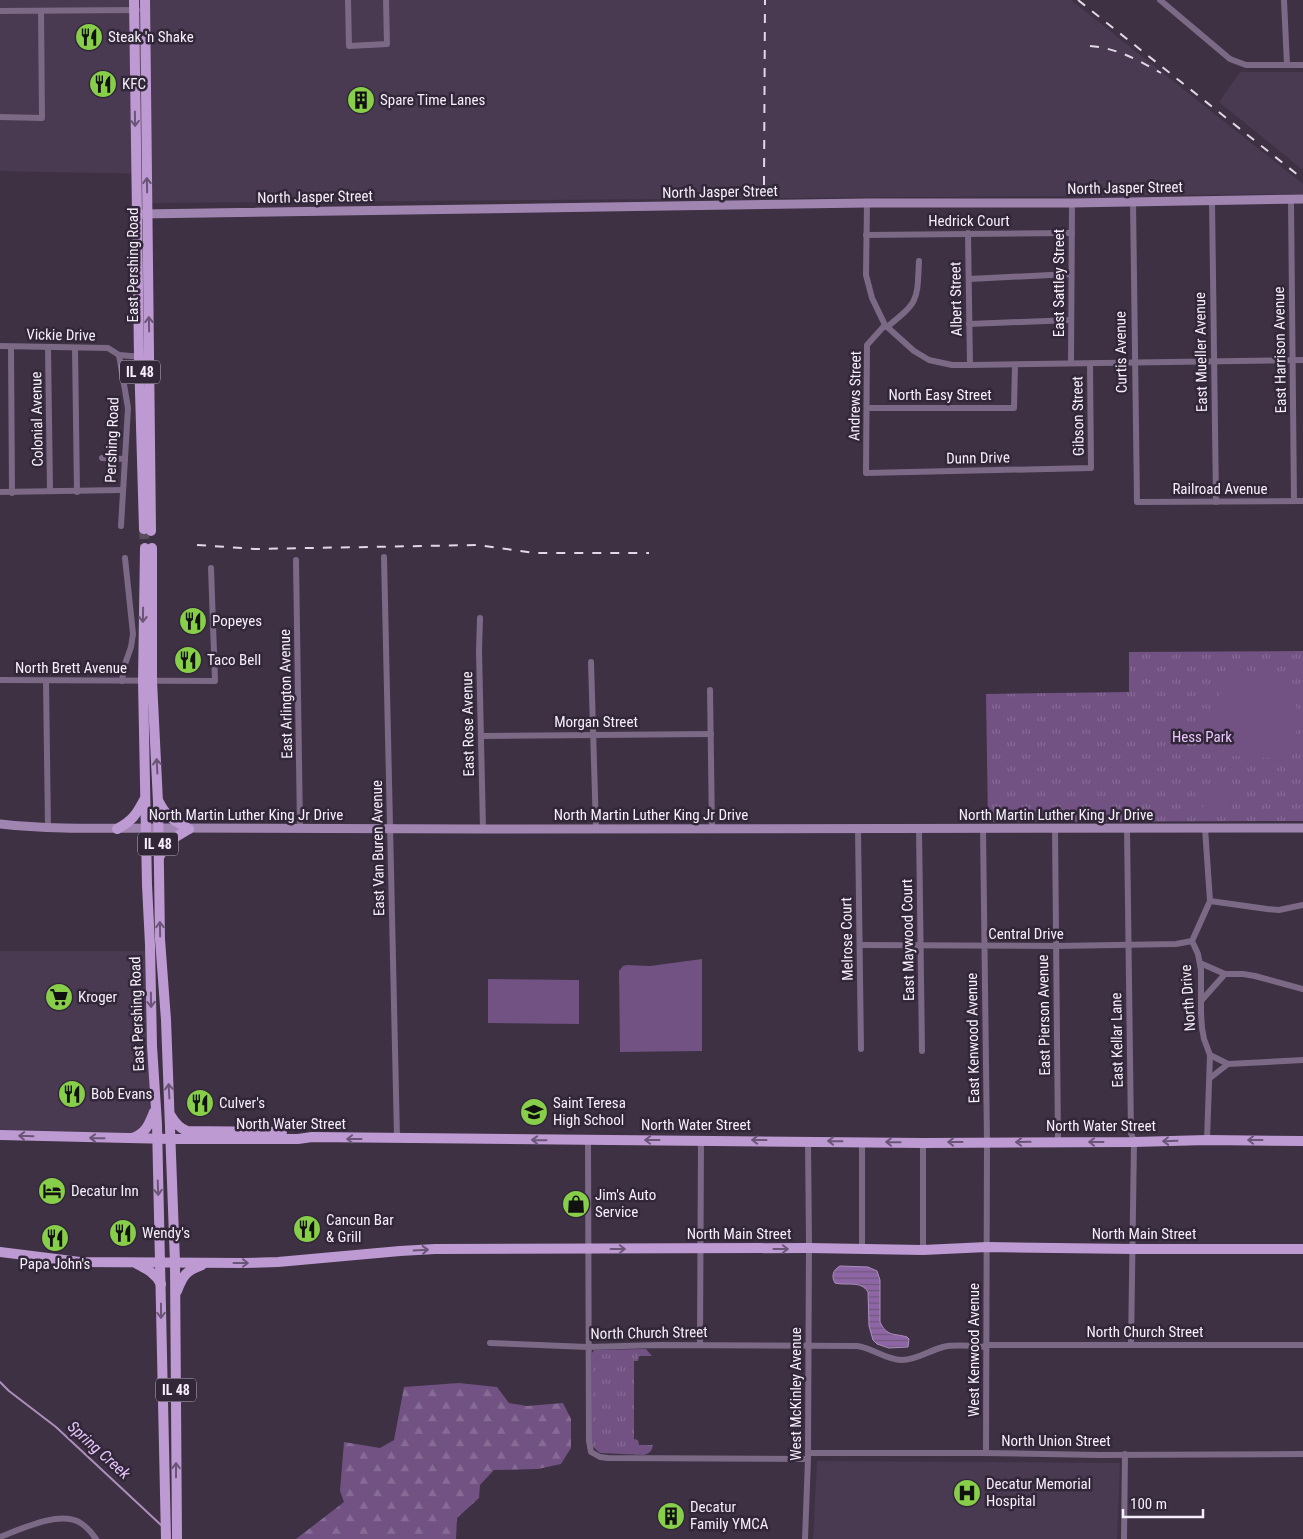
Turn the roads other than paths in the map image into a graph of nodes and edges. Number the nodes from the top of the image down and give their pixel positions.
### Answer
1 (145, 0) edge
2 (348, 0) edge
3 (386, 0) edge
4 (1160, 0) edge
5 (1284, 0) edge
6 (134, 5) edge
7 (0, 11) edge
8 (41, 11) junction
9 (145, 12) junction
10 (1287, 65) junction
11 (1303, 65) edge
12 (0, 117) edge
13 (1303, 199) edge
14 (1291, 200) junction
15 (1132, 201) junction
16 (1212, 201) junction
17 (867, 203) junction
18 (1072, 203) junction
19 (137, 214) junction
20 (148, 214) junction
21 (968, 233) junction
22 (1072, 233) junction
23 (866, 235) junction
24 (919, 261) dead end
25 (1071, 274) junction
26 (968, 278) junction
27 (1071, 320) junction
28 (969, 324) junction
29 (886, 326) junction
30 (0, 346) edge
31 (11, 347) junction
32 (48, 347) junction
33 (76, 348) junction
34 (119, 354) junction
35 (144, 357) junction
36 (1293, 360) junction
37 (1303, 360) edge
38 (1214, 362) junction
39 (1071, 363) junction
40 (1134, 363) junction
41 (1090, 364) junction
42 (970, 365) junction
43 (1015, 365) junction
44 (867, 408) junction
45 (102, 458) dead end
46 (125, 459) junction
47 (1091, 468) joint
48 (866, 473) joint
49 (123, 490) junction
50 (50, 491) junction
51 (0, 492) edge
52 (77, 492) junction
53 (12, 493) junction
54 (1294, 501) junction
55 (1303, 501) edge
56 (1136, 502) joint
57 (1216, 502) junction
58 (121, 526) dead end
59 (148, 530) tunnel mouth
60 (148, 548) tunnel mouth
61 (384, 557) dead end
62 (125, 558) dead end
63 (296, 560) dead end
64 (211, 568) dead end
65 (480, 618) dead end
66 (591, 662) dead end
67 (0, 680) edge
68 (46, 681) junction
69 (122, 681) junction
70 (148, 681) junction
71 (710, 690) dead end
72 (594, 734) junction
73 (711, 734) junction
74 (481, 736) junction
75 (145, 799) junction
76 (158, 802) junction
77 (0, 824) edge
78 (48, 828) junction
79 (158, 828) junction
80 (300, 828) junction
81 (390, 828) junction
82 (1205, 828) junction
83 (1303, 828) edge
84 (117, 829) junction
85 (146, 829) junction
86 (189, 829) junction
87 (596, 829) junction
88 (712, 829) junction
89 (858, 829) junction
90 (919, 829) junction
91 (983, 829) junction
92 (1055, 829) junction
93 (1127, 829) junction
94 (483, 830) junction
95 (159, 858) junction
96 (1210, 901) junction
97 (1303, 905) edge
98 (1192, 941) junction
99 (860, 944) junction
100 (921, 944) junction
101 (1129, 945) junction
102 (984, 946) junction
103 (1056, 946) junction
104 (1200, 963) junction
105 (1225, 974) junction
106 (1303, 989) edge
107 (1201, 1001) junction
108 (861, 1049) dead end
109 (922, 1051) dead end
110 (1210, 1055) junction
111 (1303, 1060) edge
112 (1228, 1064) junction
113 (1210, 1078) junction
114 (156, 1106) junction
115 (170, 1113) junction
116 (1, 1135) edge
117 (312, 1137) junction
118 (130, 1138) junction
119 (397, 1138) junction
120 (157, 1139) junction
121 (171, 1140) junction
122 (588, 1140) junction
123 (701, 1140) junction
124 (1207, 1140) junction
125 (1303, 1140) edge
126 (808, 1141) junction
127 (862, 1141) junction
128 (987, 1142) junction
129 (1058, 1142) junction
130 (1134, 1142) junction
131 (924, 1143) junction
132 (159, 1216) junction
133 (987, 1247) junction
134 (809, 1248) junction
135 (1303, 1248) edge
136 (588, 1249) junction
137 (701, 1249) junction
138 (862, 1249) junction
139 (1133, 1249) junction
140 (923, 1250) junction
141 (0, 1252) edge
142 (134, 1262) junction
143 (161, 1262) junction
144 (175, 1262) junction
145 (208, 1263) junction
146 (161, 1284) junction
147 (175, 1294) junction
148 (490, 1344) dead end
149 (700, 1345) junction
150 (1132, 1345) junction
151 (1303, 1345) edge
152 (809, 1346) junction
153 (986, 1346) junction
154 (588, 1347) junction
155 (986, 1453) junction
156 (1126, 1454) junction
157 (1303, 1454) edge
158 (808, 1456) junction
159 (0, 1537) edge
160 (96, 1539) edge
161 (166, 1539) edge
162 (177, 1539) edge
163 (806, 1539) edge
164 (1124, 1539) edge

1 - 9 main road, East Pershing Road / IL 48
2 - 3 street
4 - 10 street
5 - 10 street
6 - 8 street
6 - 9 street
6 -> 19 main road, East Pershing Road / IL 48
7 - 8 street
8 - 12 street
20 -> 9 main road, East Pershing Road / IL 48
10 - 11 street
13 - 14 street, North Jasper Street
14 - 16 street, North Jasper Street
14 - 36 street, East Harrison Avenue
15 - 16 street, North Jasper Street
15 - 18 street, North Jasper Street
15 - 40 street, Curtis Avenue
16 - 38 street, East Mueller Avenue
17 - 18 street, North Jasper Street
17 - 20 street, North Jasper Street
17 - 23 street
18 - 22 street, East Sattley Street
19 - 20 street, North Jasper Street
19 - 35 main road, East Pershing Road / IL 48
35 -> 20 main road, East Pershing Road / IL 48
21 - 22 street, Hedrick Court
21 - 23 street, Hedrick Court
21 - 26 street, Albert Street
22 - 25 street, East Sattley Street
23 - 29 street
24 - 29 street, Andrews Street
25 - 26 street
25 - 27 street, East Sattley Street
26 - 28 street, Albert Street
27 - 28 street
27 - 39 street, East Sattley Street
28 - 42 street, Albert Street
29 - 42 street
29 - 44 street, Andrews Street
30 - 31 street, Vickie Drive
31 - 32 street, Vickie Drive
31 - 53 street
32 - 33 street, Vickie Drive
32 - 50 street, Colonial Avenue
33 - 34 street, Vickie Drive
33 - 52 street
34 - 35 street, Vickie Drive
34 - 46 street, Pershing Road
35 - 59 main road, East Pershing Road / IL 48
36 - 37 street
36 - 38 street
36 - 54 street, East Harrison Avenue
38 - 40 street
38 - 57 street, East Mueller Avenue
39 - 41 street
39 - 43 street
40 - 41 street
40 - 56 street, Curtis Avenue
41 - 47 street, Gibson Street
42 - 43 street
43 - 44 street, North Easy Street
44 - 48 street, Andrews Street
45 - 46 street
46 - 49 street, Pershing Road
47 - 48 street, Dunn Drive
49 - 52 street
49 - 58 street, Pershing Road
50 - 52 street
50 - 53 street
51 - 53 street
54 - 55 street, Railroad Avenue
54 - 57 street, Railroad Avenue
56 - 57 street, Railroad Avenue
60 - 70 main road, IL 48
61 - 81 street, East Van Buren Avenue
62 - 69 street
63 - 80 street, East Arlington Avenue
64 - 70 street, North Brett Avenue
65 - 74 street, East Rose Avenue
66 - 72 street
67 - 68 street, North Brett Avenue
68 - 69 street, North Brett Avenue
68 - 78 street
69 - 70 street, North Brett Avenue
70 - 75 main road, East Pershing Road / IL 48
76 -> 70 main road, IL 48
71 - 73 street
72 - 73 street, Morgan Street
72 - 74 street, Morgan Street
72 - 87 street
73 - 88 street
74 - 94 street, East Rose Avenue
75 - 84 main road
75 - 85 main road, East Pershing Road / IL 48
76 - 79 main road, IL 48
76 - 86 main road
77 - 78 street, North Martin Luther King Jr Drive
78 - 84 street, North Martin Luther King Jr Drive
79 - 85 street, North Martin Luther King Jr Drive
79 - 86 street, North Martin Luther King Jr Drive
79 - 95 main road, IL 48
80 - 81 street, North Martin Luther King Jr Drive
80 - 86 street, North Martin Luther King Jr Drive
81 - 94 street, North Martin Luther King Jr Drive
81 - 119 street, East Van Buren Avenue
82 - 83 street, North Martin Luther King Jr Drive
82 - 93 street, North Martin Luther King Jr Drive
82 - 96 street
84 - 85 street, North Martin Luther King Jr Drive
85 -> 114 main road, East Pershing Road / IL 48
86 - 95 main road
87 - 88 street, North Martin Luther King Jr Drive
87 - 94 street, North Martin Luther King Jr Drive
88 - 89 street, North Martin Luther King Jr Drive
89 - 90 street, North Martin Luther King Jr Drive
89 - 99 street, Melrose Court
90 - 91 street, North Martin Luther King Jr Drive
90 - 100 street, East Maywood Court
91 - 92 street, North Martin Luther King Jr Drive
91 - 102 street, East Kenwood Avenue
92 - 93 street, North Martin Luther King Jr Drive
92 - 103 street, East Pierson Avenue
93 - 101 street, East Kellar Lane
115 -> 95 main road, IL 48
96 - 97 street
96 - 98 street
98 - 101 street, Central Drive
98 - 104 street, North Drive
99 - 100 street, Central Drive
99 - 108 street, Melrose Court
100 - 102 street, Central Drive
100 - 109 street, East Maywood Court
101 - 103 street, Central Drive
101 - 130 street, East Kellar Lane
102 - 103 street, Central Drive
102 - 128 street, East Kenwood Avenue
103 - 129 street, East Pierson Avenue
104 - 105 street
104 - 107 street, North Drive
105 - 106 street
105 - 107 street
107 - 110 street, North Drive
110 - 112 street
110 - 113 street, North Drive
111 - 112 street
112 - 113 street
113 - 124 street, North Drive
114 - 118 main road
114 - 120 main road, East Pershing Road / IL 48
115 - 117 main road
115 - 121 main road, IL 48
118 -> 116 main road, North Water Street
119 -> 117 main road, North Water Street
117 - 121 main road, North Water Street
118 - 120 main road, North Water Street
122 -> 119 main road, North Water Street
120 - 121 main road, North Water Street
120 -> 132 main road, East Pershing Road / IL 48
121 - 144 main road, IL 48
123 -> 122 main road, North Water Street
122 - 136 street
126 -> 123 main road, North Water Street
123 - 137 street
125 -> 124 main road, North Water Street
124 -> 130 main road, North Water Street
127 -> 126 main road, North Water Street
126 - 134 street, West McKinley Avenue
131 -> 127 main road, North Water Street
127 - 138 street
129 -> 128 main road, North Water Street
128 -> 131 main road, North Water Street
128 - 133 street, East Kenwood Avenue
130 -> 129 main road, North Water Street
130 - 139 street, East Kellar Lane
131 - 140 street
132 - 143 main road, East Pershing Road / IL 48
132 - 144 main road
133 - 139 main road, North Main Street
133 - 140 main road, North Main Street
133 - 153 street, West Kenwood Avenue
137 -> 134 main road, North Main Street
134 - 138 main road, North Main Street
134 - 152 street, West McKinley Avenue
135 - 139 main road, North Main Street
136 -> 137 main road, North Main Street
145 -> 136 main road, North Main Street
136 - 154 street
137 - 149 street
138 - 140 main road, North Main Street
139 - 150 street, East Kellar Lane
141 - 142 main road, North Main Street
142 - 143 main road, North Main Street
142 - 146 main road
143 - 144 main road, North Main Street
143 - 146 main road, East Pershing Road / IL 48
144 - 145 main road, North Main Street
144 - 147 main road, IL 48
145 - 147 main road
146 -> 161 main road, East Pershing Road / IL 48
162 -> 147 main road, IL 48
148 - 154 street, North Church Street
149 - 152 street, North Church Street
149 - 154 street, North Church Street
150 - 151 street, North Church Street
150 - 153 street, North Church Street
152 - 153 street, North Church Street
152 - 158 street, West McKinley Avenue
153 - 155 street, West Kenwood Avenue
154 - 158 street, North Union Street
155 - 156 street, North Union Street
155 - 158 street, North Union Street
156 - 157 street, North Union Street
156 - 164 street
158 - 163 street, West McKinley Avenue
159 - 160 street

